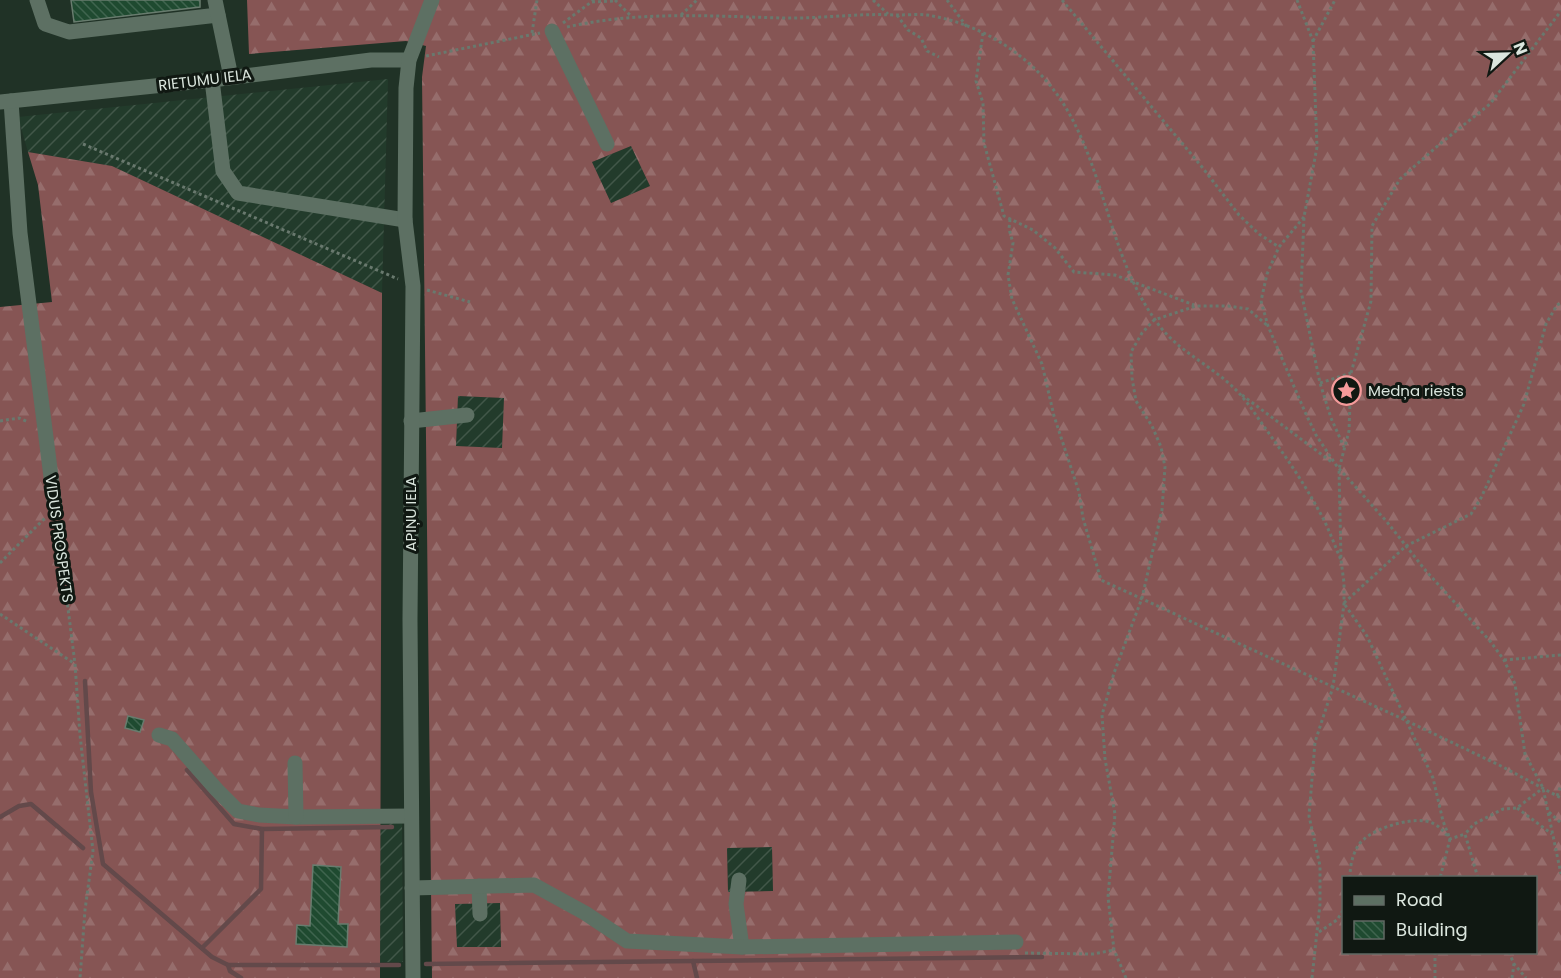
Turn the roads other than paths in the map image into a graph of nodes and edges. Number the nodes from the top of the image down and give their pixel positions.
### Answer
1 (37, 0) edge
2 (432, 0) edge
3 (217, 8) edge
4 (552, 31) road end
5 (410, 60) junction
6 (231, 77) junction
7 (212, 80) junction
8 (5, 101) edge
9 (608, 144) dead end
10 (405, 220) junction
11 (467, 415) dead end
12 (411, 421) junction
13 (55, 508) road end
14 (159, 735) dead end
15 (295, 764) dead end
16 (411, 816) junction
17 (296, 817) junction
18 (739, 880) dead end
19 (479, 886) junction
20 (412, 888) junction
21 (480, 914) dead end
22 (742, 947) junction
23 (1020, 948) road end
24 (413, 973) edge

1 - 3 street
2 - 5 street, APIŅU IELA
3 - 6 street
4 - 9 street
5 - 6 street, RIETUMU IELA
5 - 10 street, APIŅU IELA
6 - 7 street, RIETUMU IELA
7 - 8 street, RIETUMU IELA
7 - 10 street
8 - 13 street, VIDUS PROSPEKTS
10 - 12 street, APIŅU IELA
11 - 12 street
12 - 16 street, APIŅU IELA
14 - 17 street
15 - 17 street
16 - 17 street
16 - 20 street, APIŅU IELA
18 - 22 street
19 - 20 street
19 - 21 street
19 - 22 street
20 - 24 street, APIŅU IELA
22 - 23 street

